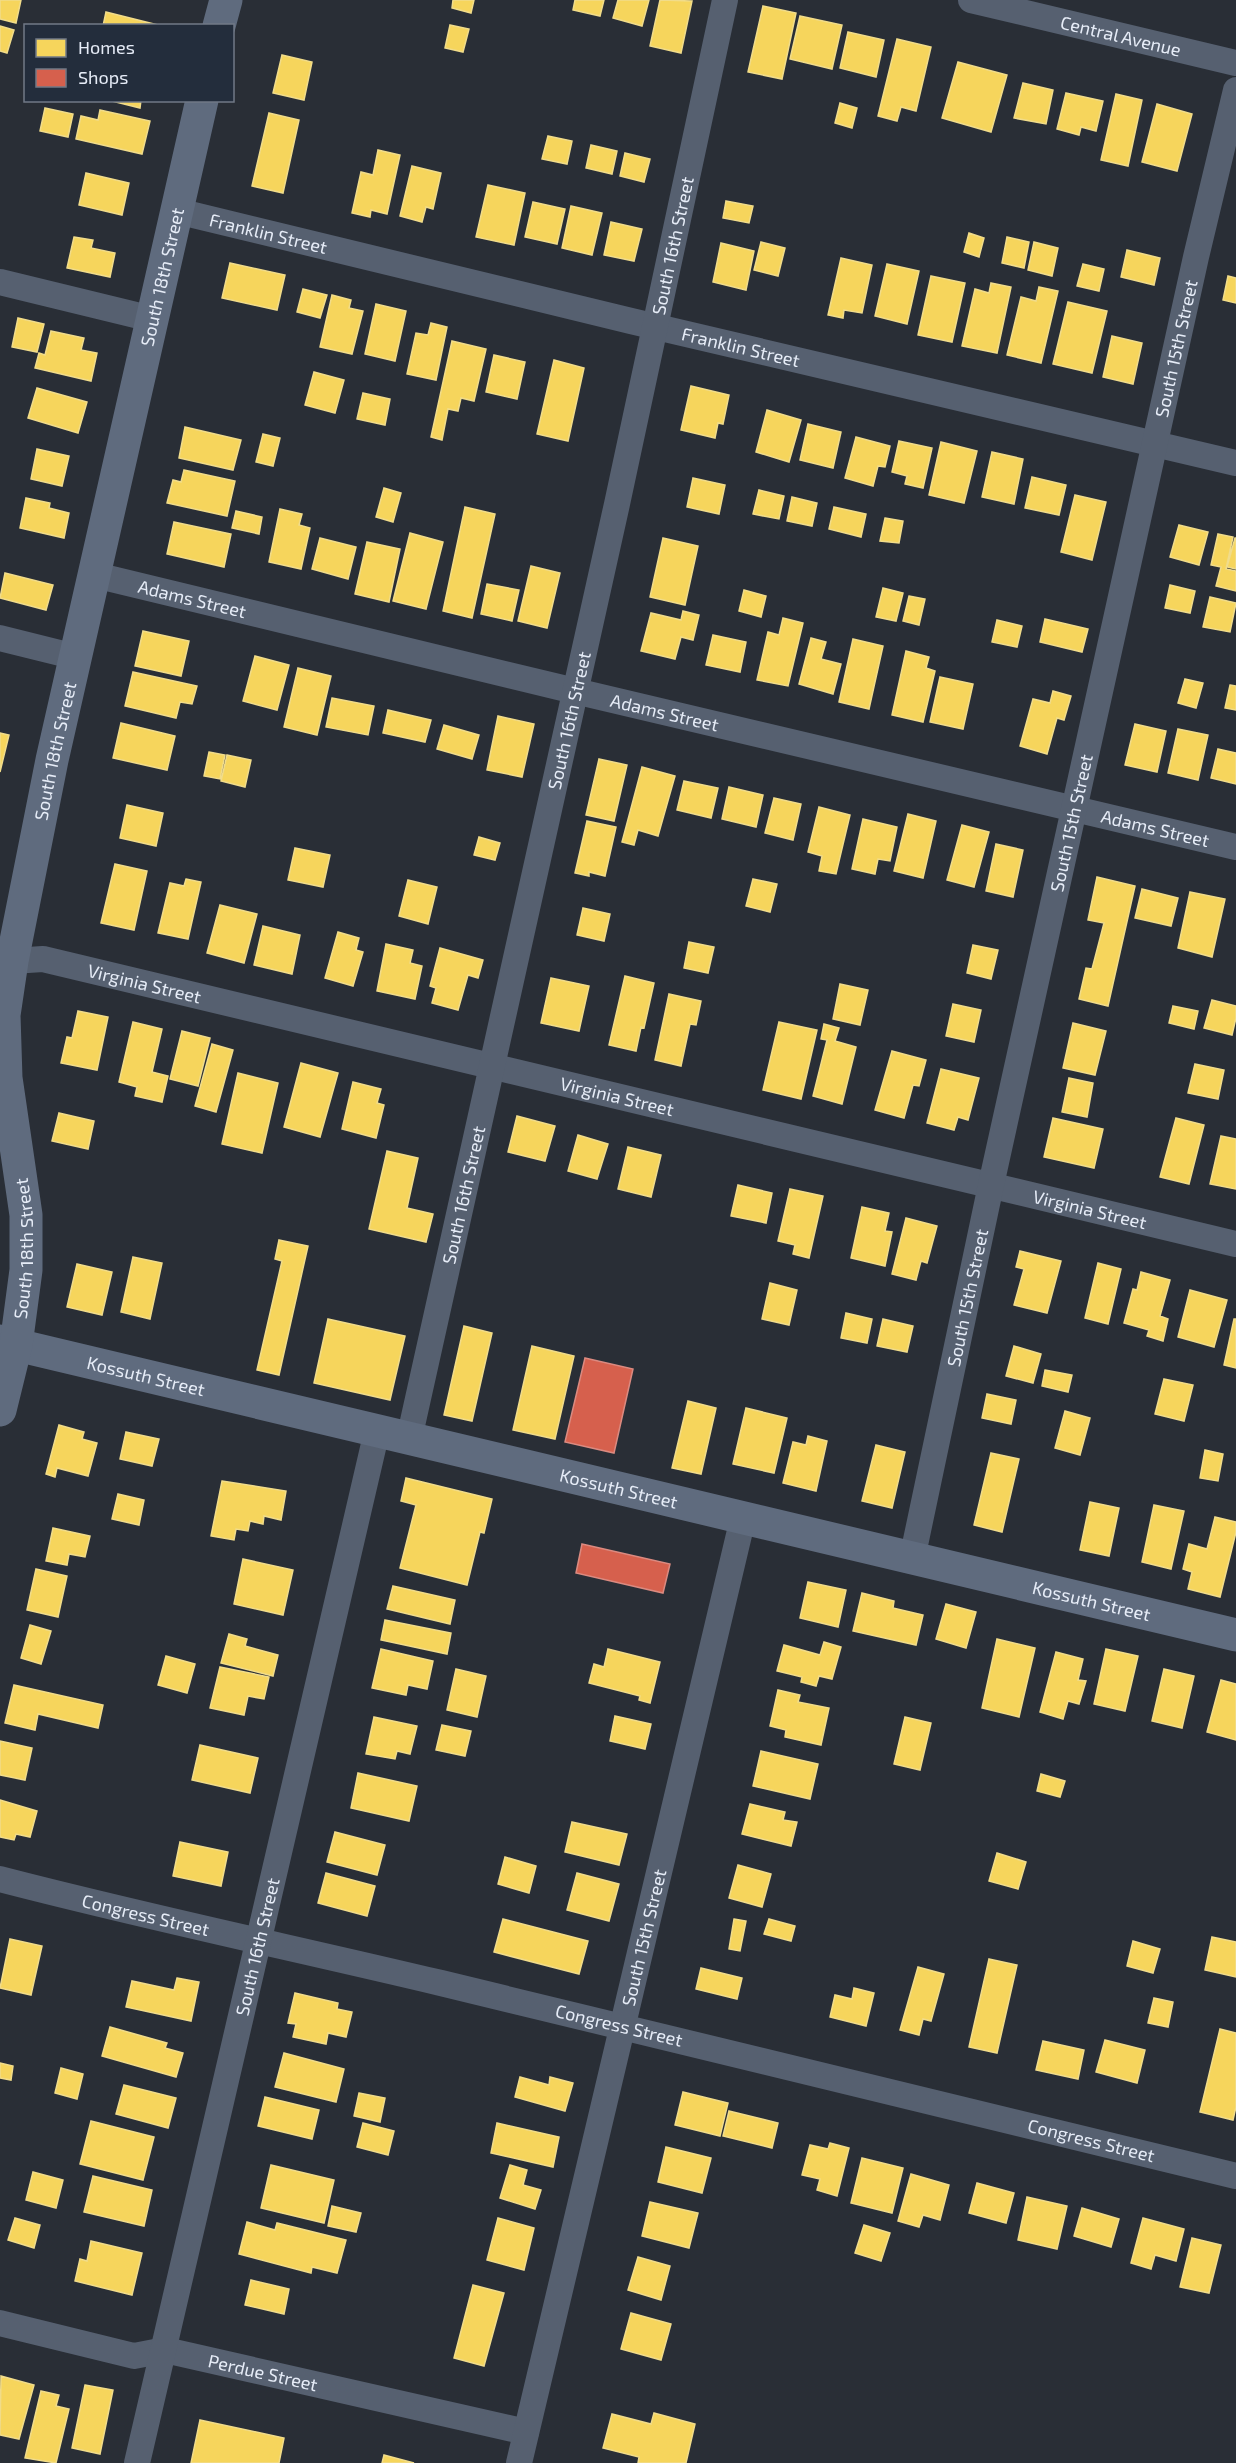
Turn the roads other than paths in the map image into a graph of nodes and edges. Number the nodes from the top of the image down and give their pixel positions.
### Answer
1 (226, 0) edge
2 (725, 0) edge
3 (971, 0) edge
4 (220, 24) edge
5 (1236, 63) edge
6 (1236, 90) edge
7 (202, 102) edge
8 (177, 211) junction
9 (0, 282) edge
10 (152, 320) junction
11 (655, 327) junction
12 (1155, 443) junction
13 (1236, 463) edge
14 (95, 575) junction
15 (0, 638) edge
16 (76, 657) junction
17 (575, 691) junction
18 (1076, 808) junction
19 (1236, 847) edge
20 (6, 963) edge
21 (2, 1020) edge
22 (493, 1068) junction
23 (992, 1185) junction
24 (1236, 1244) edge
25 (8, 1343) edge
26 (0, 1410) edge
27 (377, 1431) junction
28 (409, 1439) junction
29 (743, 1518) junction
30 (912, 1558) junction
31 (1236, 1635) edge
32 (0, 1879) edge
33 (259, 1940) junction
34 (623, 2027) junction
35 (1236, 2176) edge
36 (0, 2323) edge
37 (165, 2350) junction
38 (526, 2432) junction
39 (137, 2463) edge
40 (519, 2463) edge

1 - 4 main road
2 - 11 street, South 16th Street
3 - 5 street, Central Avenue
6 - 12 street, South 15th Street
7 - 8 main road, South 18th Street
8 - 10 main road, South 18th Street
8 - 11 street, Franklin Street
9 - 10 street
10 - 14 main road, South 18th Street
11 - 12 street, Franklin Street
11 - 17 street, South 16th Street
12 - 13 street, Franklin Street
12 - 18 street, South 15th Street
14 - 16 main road, South 18th Street
14 - 17 street, Adams Street
15 - 16 street
16 - 20 main road, South 18th Street
17 - 18 street, Adams Street
17 - 22 street, South 16th Street
18 - 19 street, Adams Street
18 - 23 street, South 15th Street
20 - 21 main road, South 18th Street
20 - 22 street, Virginia Street
21 - 25 main road, South 18th Street
22 - 23 street, Virginia Street
22 - 28 street, South 16th Street
23 - 24 street, Virginia Street
23 - 30 street, South 15th Street
25 - 26 main road, South 18th Street
25 - 27 main road, Kossuth Street
27 - 28 main road, Kossuth Street
27 - 33 street, South 16th Street
28 - 29 main road, Kossuth Street
29 - 30 main road, Kossuth Street
29 - 34 street, South 15th Street
30 - 31 main road, Kossuth Street
32 - 33 street, Congress Street
33 - 34 street, Congress Street
33 - 37 street, South 16th Street
34 - 35 street, Congress Street
34 - 38 street, South 15th Street
36 - 37 street, Perdue Street
37 - 38 street, Perdue Street
37 - 39 street, South 16th Street
38 - 40 street, South 15th Street

